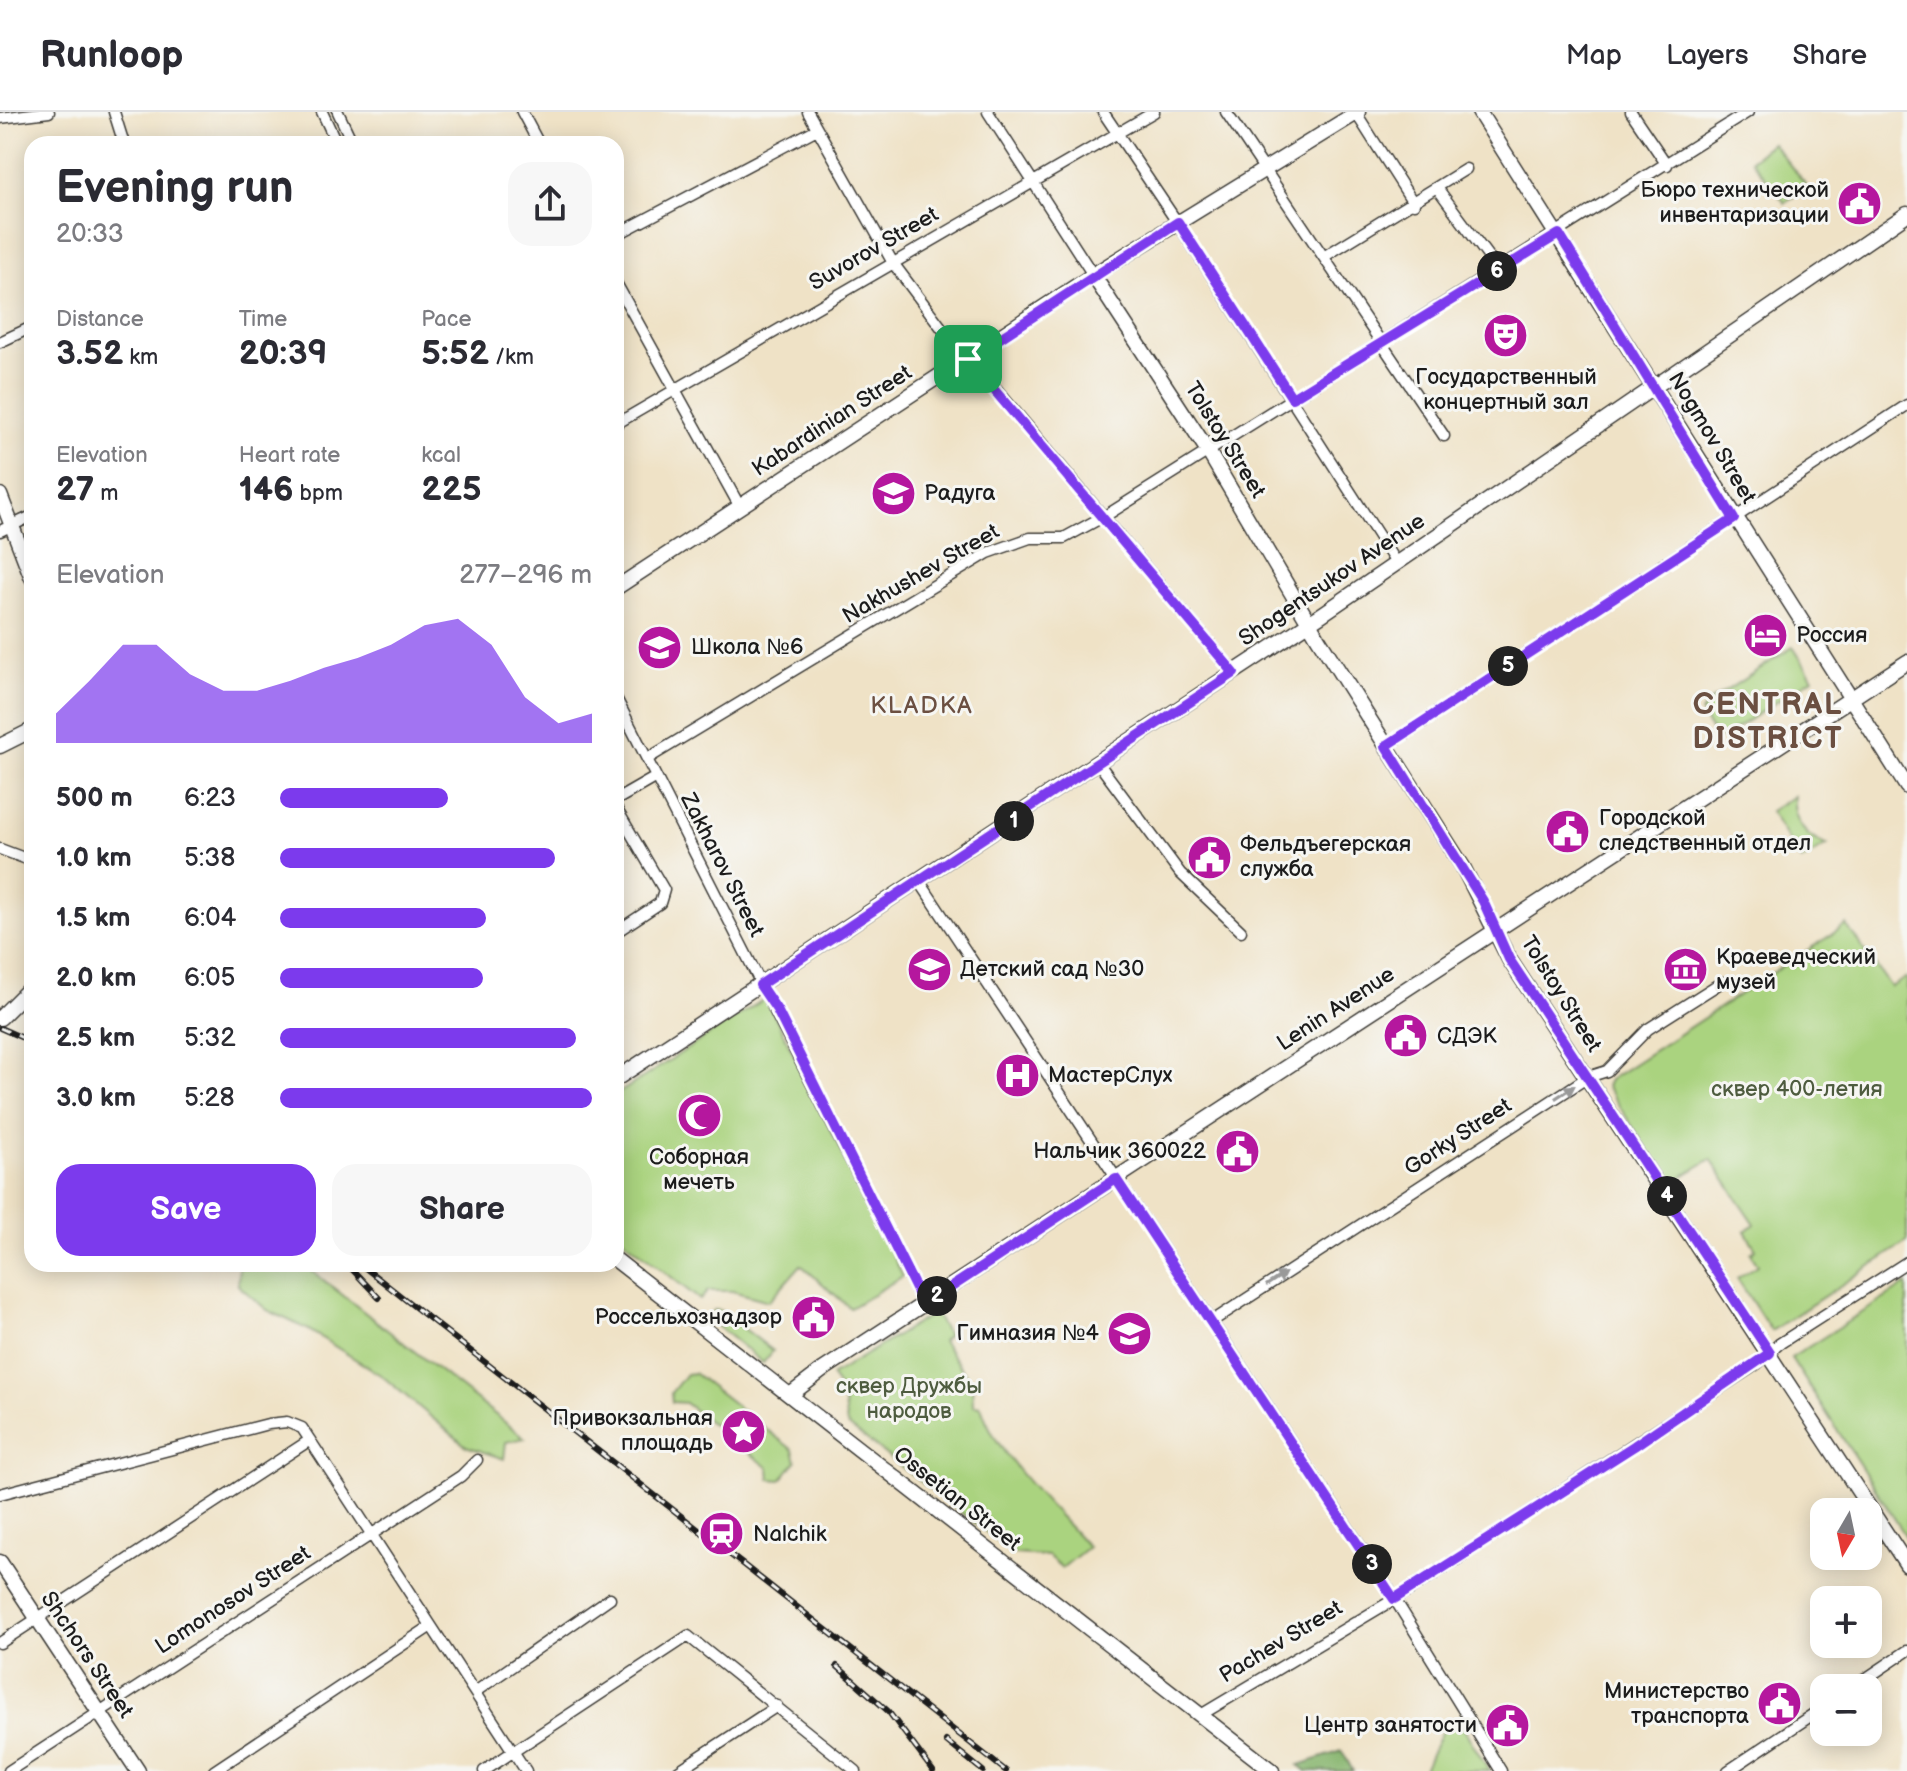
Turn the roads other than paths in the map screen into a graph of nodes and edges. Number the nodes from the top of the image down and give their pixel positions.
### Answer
1 (49, 112) edge
2 (114, 112) edge
3 (322, 112) edge
4 (338, 112) edge
5 (522, 112) edge
6 (808, 112) edge
7 (988, 112) edge
8 (1103, 112) edge
9 (1154, 112) edge
10 (1226, 112) edge
11 (1479, 112) edge
12 (1631, 112) edge
13 (1357, 113) edge
14 (1746, 113) edge
15 (0, 118) edge
16 (817, 129) junction
17 (1118, 134) junction
18 (122, 136) edge
19 (333, 136) edge
20 (349, 136) edge
21 (535, 136) edge
22 (1667, 165) junction
23 (1264, 169) junction
24 (1466, 169) dead end
25 (1032, 184) junction
26 (1438, 189) junction
27 (1414, 204) junction
28 (1907, 214) edge
29 (1178, 222) junction
30 (624, 231) edge
31 (1559, 234) junction
32 (1325, 256) junction
33 (893, 263) junction
34 (1498, 270) junction
35 (1093, 275) junction
36 (624, 298) edge
37 (24, 331) edge
38 (1382, 341) junction
39 (0, 342) edge
40 (968, 359) junction
41 (1654, 387) junction
42 (675, 391) junction
43 (1292, 398) junction
44 (1907, 405) edge
45 (624, 420) edge
46 (1444, 436) dead end
47 (1208, 451) junction
48 (0, 495) edge
49 (740, 507) junction
50 (1100, 516) junction
51 (1734, 519) junction
52 (6, 528) edge
53 (24, 563) edge
54 (1396, 563) junction
55 (624, 583) edge
56 (1309, 623) junction
57 (1907, 662) edge
58 (1234, 673) junction
59 (1851, 699) junction
60 (624, 714) edge
61 (24, 734) edge
62 (0, 746) edge
63 (1386, 746) junction
64 (647, 759) junction
65 (1099, 764) junction
66 (656, 777) junction
67 (1907, 787) edge
68 (624, 795) edge
69 (624, 822) edge
70 (0, 849) edge
71 (24, 858) edge
72 (920, 882) junction
73 (624, 927) edge
74 (1241, 931) dead end
75 (1497, 931) junction
76 (1722, 982) dead end
77 (760, 985) junction
78 (24, 994) edge
79 (0, 1018) edge
80 (624, 1074) edge
81 (1588, 1077) junction
82 (1116, 1179) junction
83 (1907, 1262) edge
84 (624, 1266) edge
85 (924, 1305) junction
86 (1211, 1322) junction
87 (1770, 1353) junction
88 (790, 1395) junction
89 (310, 1440) junction
90 (477, 1460) dead end
91 (0, 1494) edge
92 (369, 1535) junction
93 (0, 1562) edge
94 (1907, 1565) edge
95 (610, 1598) dead end
96 (1394, 1599) junction
97 (37, 1618) junction
98 (431, 1626) junction
99 (0, 1643) edge
100 (1907, 1651) edge
101 (1873, 1674) edge
102 (475, 1692) junction
103 (777, 1706) junction
104 (99, 1712) junction
105 (1199, 1716) junction
106 (1810, 1716) edge
107 (514, 1751) junction
108 (9, 1771) edge
109 (138, 1771) edge
110 (214, 1771) edge
111 (484, 1771) edge
112 (526, 1771) edge
113 (678, 1771) edge
114 (856, 1771) edge
115 (1272, 1771) edge
116 (1501, 1771) edge
117 (1728, 1771) edge

1 - 15 street
2 - 18 street
3 - 19 street
4 - 20 street
5 - 21 street
6 - 16 street
7 - 25 street, Tolstoy Street
8 - 17 street
9 - 17 street, Suvorov Street
10 - 23 street
11 - 31 main road, Nogmov Street
12 - 22 street
13 - 23 main road, Kabardinian Street
13 - 27 street
14 - 22 street, Nakhushev Street
16 - 30 street
16 - 33 street
17 - 25 street, Suvorov Street
17 - 29 street
22 - 31 street, Nakhushev Street
23 - 29 main road, Kabardinian Street
23 - 32 street
24 - 26 street
25 - 33 street, Suvorov Street
25 - 35 street, Tolstoy Street
26 - 27 street
26 - 34 street
27 - 32 street
28 - 41 main road, Shogentsukov Avenue
29 - 35 main road, Kabardinian Street
29 - 43 street
31 - 34 street, Nakhushev Street
31 - 41 main road, Nogmov Street
32 - 38 street
33 - 40 street
33 - 42 street, Suvorov Street
34 - 38 street, Nakhushev Street
35 - 40 main road, Kabardinian Street
35 - 47 main road, Tolstoy Street
36 - 42 street
37 - 39 street
38 - 43 street, Nakhushev Street
38 - 46 street
40 - 49 main road, Kabardinian Street
40 - 50 street
41 - 51 main road, Nogmov Street
41 - 54 main road, Shogentsukov Avenue
42 - 45 street, Suvorov Street
42 - 49 street
43 - 47 street, Nakhushev Street
43 - 54 street
44 - 51 street
47 - 50 street, Nakhushev Street
47 - 56 main road, Tolstoy Street
48 - 52 main road
49 - 55 main road, Kabardinian Street
50 - 58 street
50 - 64 street, Nakhushev Street
51 - 59 main road, Nogmov Street
51 - 63 street
52 - 53 main road
54 - 56 main road, Shogentsukov Avenue
56 - 58 main road, Shogentsukov Avenue
56 - 63 main road, Tolstoy Street
57 - 59 main road, Lenin Avenue
58 - 65 main road, Shogentsukov Avenue
59 - 67 main road, Nogmov Street
59 - 75 main road, Lenin Avenue
60 - 64 street, Zakharov Street
61 - 62 main road
63 - 75 main road, Tolstoy Street
64 - 66 street, Zakharov Street
65 - 72 main road, Shogentsukov Avenue
65 - 74 street
66 - 68 street
66 - 77 street, Zakharov Street
69 - 73 street
70 - 71 street
72 - 77 main road, Shogentsukov Avenue
72 - 82 street
75 - 81 main road, Tolstoy Street
75 - 82 main road, Lenin Avenue
76 - 81 street, Gorky Street
77 - 80 main road, Shogentsukov Avenue
77 - 85 street, Zakharov Street
78 - 79 main road
86 -> 81 street, Gorky Street
81 - 87 main road, Tolstoy Street
82 - 85 main road, Lenin Avenue
82 - 86 street
83 - 87 street, Pachev Street
84 - 88 main road, Ossetian Street
85 - 88 main road, Lenin Avenue
86 - 96 street
87 - 94 main road, Tolstoy Street
87 - 96 street, Pachev Street
88 - 105 main road, Ossetian Street
89 - 91 street
89 - 92 street
89 - 97 street
90 - 92 street, Lomonosov Street
92 - 98 street
92 - 104 street, Lomonosov Street
93 - 97 main road, Shchors Street
95 - 102 street
96 - 105 street, Pachev Street
96 - 116 street
97 - 99 street
97 - 104 main road, Shchors Street
98 - 102 street
98 - 110 street
100 - 101 street
102 - 107 street
103 - 107 street
103 - 113 street
103 - 114 street
104 - 108 street, Lomonosov Street
104 - 109 main road, Shchors Street
105 - 115 main road, Ossetian Street
106 - 117 street
107 - 111 street
107 - 112 street

